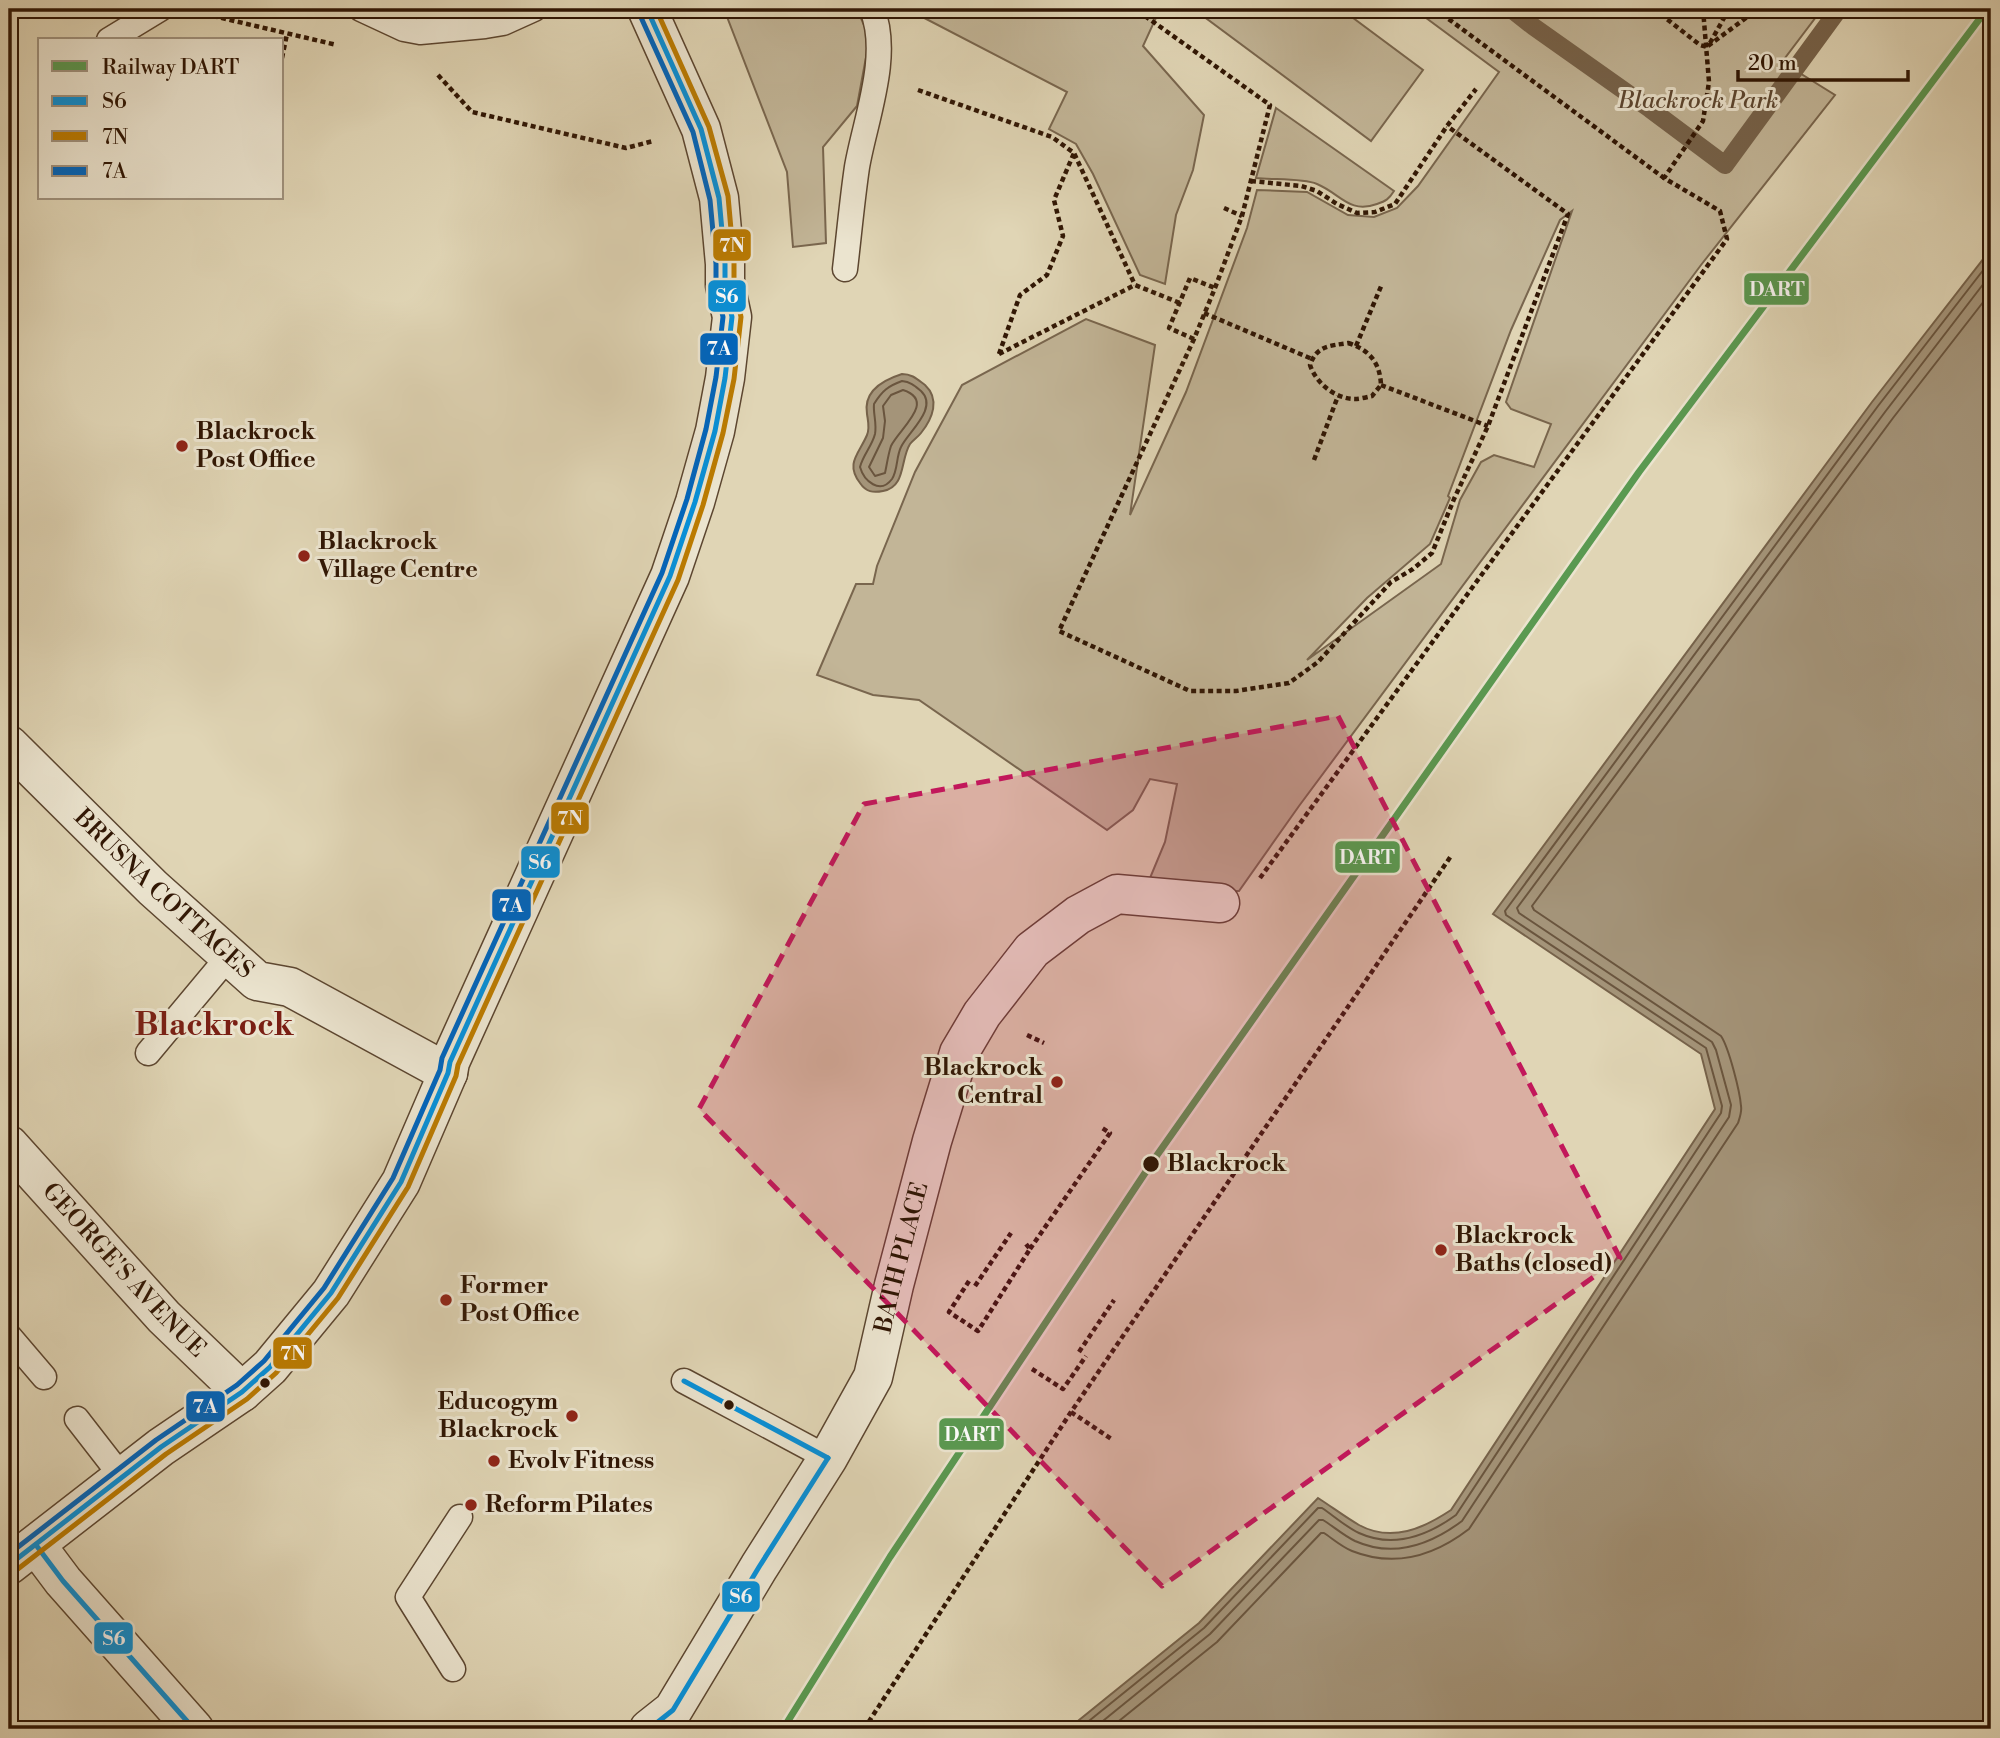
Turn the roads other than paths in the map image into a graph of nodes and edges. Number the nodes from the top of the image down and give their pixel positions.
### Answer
1 (160, 9) edge
2 (361, 9) edge
3 (422, 9) edge
4 (534, 9) edge
5 (647, 9) edge
6 (872, 9) edge
7 (466, 28) junction
8 (112, 38) edge
9 (845, 269) dead end
10 (9, 745) edge
11 (1220, 903) road end
12 (229, 956) junction
13 (148, 1052) dead end
14 (447, 1073) junction
15 (9, 1145) edge
16 (9, 1336) edge
17 (44, 1377) dead end
18 (684, 1381) dead end
19 (242, 1392) junction
20 (77, 1419) dead end
21 (828, 1458) junction
22 (122, 1477) junction
23 (460, 1517) dead end
24 (23, 1555) edge
25 (453, 1669) dead end
26 (194, 1729) edge
27 (649, 1729) edge

1 - 8 lane
2 - 7 lane
3 - 7 lane
4 - 7 lane
5 - 14 street
6 - 9 lane
10 - 12 street, BRUSNA COTTAGES
11 - 21 street, BATH PLACE
12 - 13 lane
12 - 14 street, BRUSNA COTTAGES
14 - 19 street
15 - 19 street, GEORGE'S AVENUE
16 - 17 lane
18 - 21 lane
19 - 22 street
20 - 22 lane
21 - 27 street, BATH PLACE
22 - 24 street
23 - 25 lane
24 - 26 street

